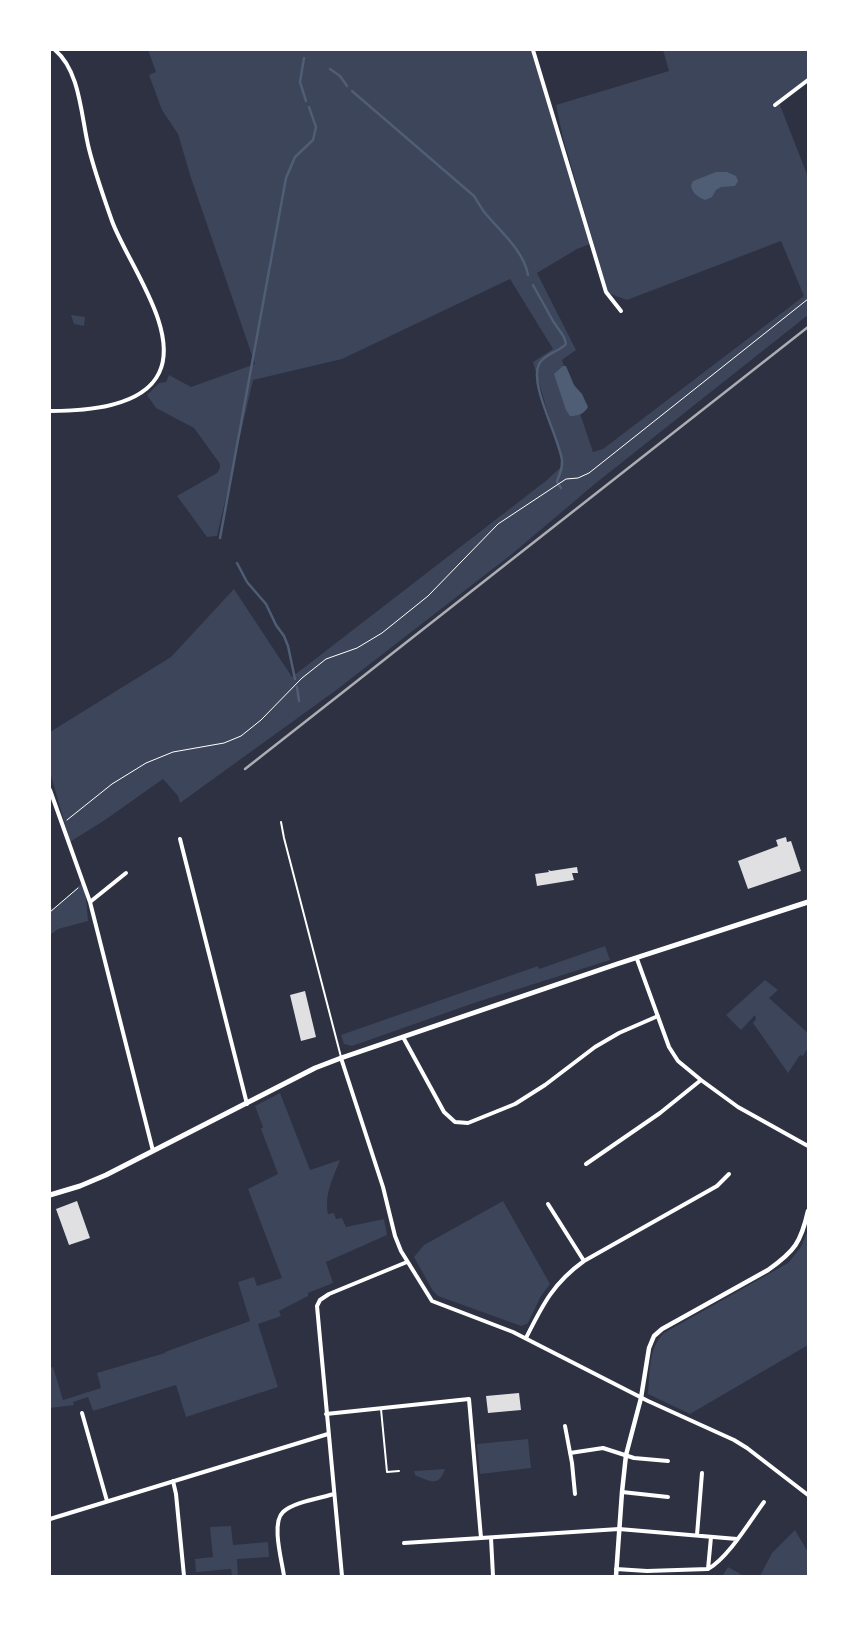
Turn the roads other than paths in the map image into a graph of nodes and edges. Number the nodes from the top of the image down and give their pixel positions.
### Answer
1 (55, 50) edge
2 (533, 50) edge
3 (808, 80) edge
4 (775, 105) dead end
5 (621, 311) dead end
6 (50, 411) edge
7 (50, 790) edge
8 (281, 822) dead end
9 (180, 839) dead end
10 (126, 874) dead end
11 (90, 902) junction
12 (808, 902) edge
13 (637, 959) junction
14 (658, 1016) junction
15 (403, 1038) junction
16 (341, 1058) junction
17 (701, 1080) junction
18 (247, 1104) junction
19 (808, 1146) edge
20 (153, 1151) junction
21 (586, 1164) dead end
22 (729, 1174) dead end
23 (50, 1195) edge
24 (548, 1204) dead end
25 (808, 1211) edge
26 (584, 1261) junction
27 (407, 1262) junction
28 (526, 1338) junction
29 (641, 1398) junction
30 (381, 1407) junction
31 (82, 1412) dead end
32 (326, 1414) junction
33 (565, 1426) dead end
34 (328, 1434) junction
35 (570, 1452) junction
36 (626, 1455) junction
37 (668, 1461) dead end
38 (399, 1471) dead end
39 (702, 1473) dead end
40 (173, 1482) junction
41 (622, 1492) junction
42 (334, 1494) junction
43 (576, 1494) dead end
44 (808, 1495) edge
45 (668, 1497) dead end
46 (107, 1501) junction
47 (764, 1502) dead end
48 (50, 1518) edge
49 (619, 1529) junction
50 (697, 1535) junction
51 (711, 1536) junction
52 (481, 1538) junction
53 (491, 1538) junction
54 (736, 1539) junction
55 (404, 1543) dead end
56 (616, 1569) junction
57 (708, 1569) junction
58 (184, 1576) edge
59 (284, 1576) edge
60 (342, 1576) edge
61 (493, 1576) edge
62 (616, 1576) edge

1 - 6 street
2 - 5 street
3 - 4 street
7 - 11 street
8 - 16 lane
9 - 18 street
10 - 11 street
11 - 20 street
12 - 13 main road
13 - 14 street
13 - 15 main road
14 - 15 street
14 - 17 street
15 - 16 main road
16 - 18 main road
16 - 27 street
17 - 19 street
17 - 21 street
18 - 20 main road
20 - 23 main road
22 - 26 street
24 - 26 street
25 - 29 street
26 - 28 street
27 - 28 street
27 - 32 street
28 - 29 street
29 - 36 street
29 - 44 street
30 - 32 street
30 - 38 lane
30 - 52 street
31 - 46 street
32 - 34 street
33 - 35 street
34 - 40 street
34 - 42 street
35 - 36 street
35 - 43 street
36 - 37 street
36 - 41 street
39 - 50 street
40 - 46 street
40 - 58 street
41 - 45 street
41 - 49 street
42 - 59 street
42 - 60 street
46 - 48 street
47 - 54 street
49 - 50 street
49 - 53 street
49 - 56 street
50 - 51 street
51 - 54 street
51 - 57 street
52 - 53 street
52 - 55 street
53 - 61 street
54 - 57 street
56 - 57 street
56 - 62 street

